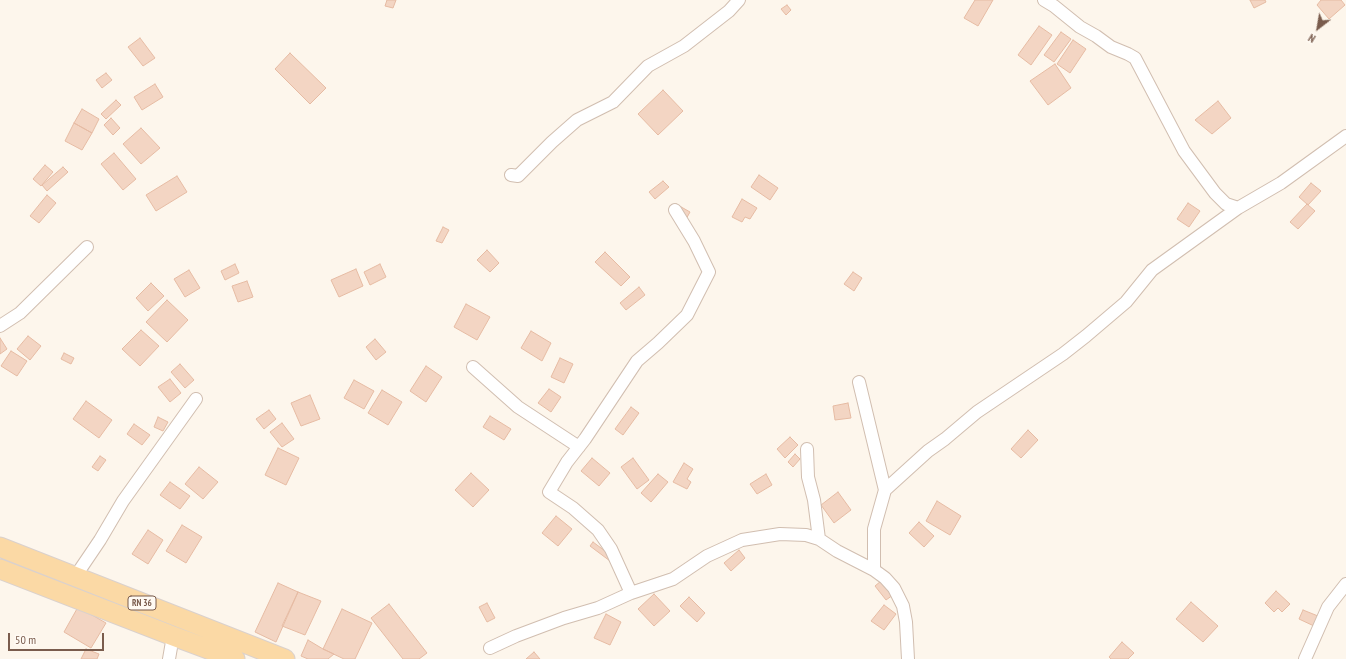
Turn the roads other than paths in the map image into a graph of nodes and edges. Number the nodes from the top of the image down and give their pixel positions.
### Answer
1 (739, 0) edge
2 (1044, 0) edge
3 (1346, 136) edge
4 (511, 175) dead end
5 (1238, 208) junction
6 (675, 210) dead end
7 (87, 246) dead end
8 (0, 326) edge
9 (473, 367) dead end
10 (859, 382) dead end
11 (196, 399) dead end
12 (579, 447) junction
13 (807, 448) dead end
14 (885, 490) junction
15 (819, 539) junction
16 (0, 547) edge
17 (0, 569) edge
18 (874, 570) junction
19 (75, 577) junction
20 (1346, 584) edge
21 (631, 593) junction
22 (173, 636) junction
23 (490, 648) dead end
24 (169, 659) edge
25 (235, 659) edge
26 (285, 659) edge
27 (908, 659) edge
28 (1305, 659) edge

1 - 4 street
2 - 5 street
3 - 5 street
5 - 14 street
6 - 12 street
7 - 8 street
9 - 12 street
10 - 14 street
11 - 19 street
12 - 21 street
13 - 15 street
14 - 18 street
15 - 18 street
15 - 21 street
16 - 19 main road, RN 36
17 - 22 main road, RN 36
18 - 27 street
19 - 26 main road, RN 36
20 - 28 street
21 - 23 street
22 - 24 street
22 - 25 main road, RN 36

